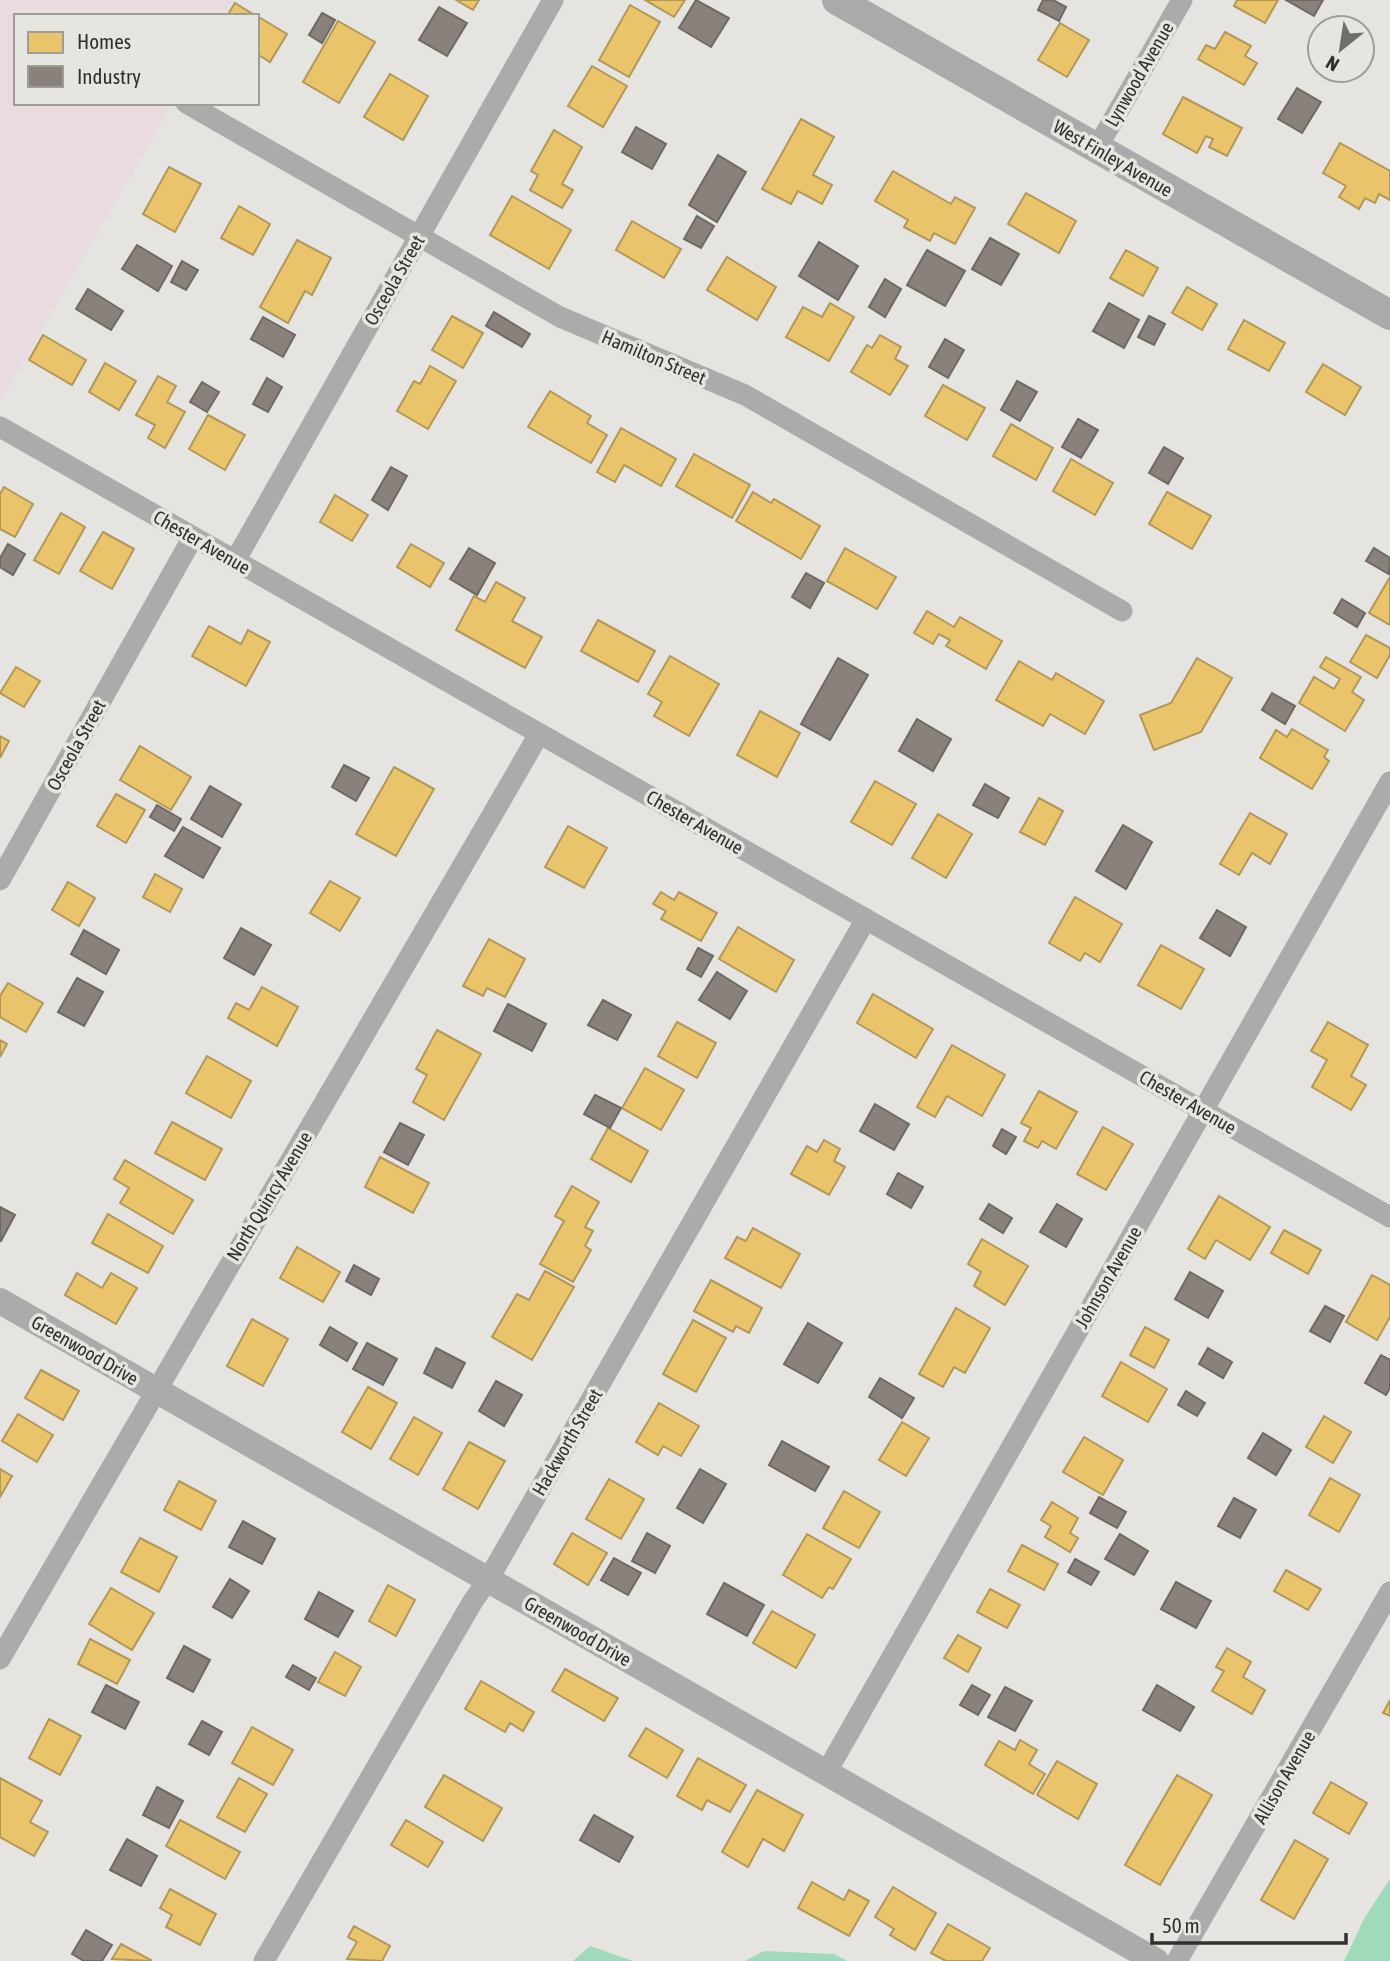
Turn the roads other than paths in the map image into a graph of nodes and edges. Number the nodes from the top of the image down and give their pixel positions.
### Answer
1 (553, 0) edge
2 (837, 0) edge
3 (1182, 0) edge
4 (190, 105) edge
5 (1097, 148) junction
6 (419, 236) junction
7 (1390, 315) edge
8 (0, 427) edge
9 (193, 537) junction
10 (235, 561) junction
11 (1122, 611) dead end
12 (539, 734) junction
13 (1390, 782) edge
14 (0, 880) edge
15 (866, 919) junction
16 (1203, 1111) junction
17 (1390, 1217) edge
18 (0, 1301) edge
19 (155, 1389) junction
20 (488, 1580) junction
21 (1390, 1592) edge
22 (0, 1659) edge
23 (826, 1773) junction
24 (264, 1961) edge
25 (1156, 1961) edge
26 (1177, 1961) edge

1 - 6 street, Osceola Street
2 - 5 main road, West Finley Avenue
3 - 5 street, Lynwood Avenue
4 - 6 street, Hamilton Street
5 - 7 main road, West Finley Avenue
6 - 10 street, Osceola Street
6 - 11 street, Hamilton Street
8 - 9 street, Chester Avenue
9 - 10 street, Chester Avenue
9 - 14 street, Osceola Street
10 - 12 street, Chester Avenue
12 - 15 street, Chester Avenue
12 - 19 street, North Quincy Avenue
13 - 16 street, Johnson Avenue
15 - 16 street, Chester Avenue
15 - 20 street, Hackworth Street
16 - 17 street, Chester Avenue
16 - 23 street, Johnson Avenue
18 - 19 street, Greenwood Drive
19 - 20 street, Greenwood Drive
19 - 22 street, North Quincy Avenue
20 - 23 street, Greenwood Drive
20 - 24 street, Hackworth Street
21 - 26 street, Allison Avenue
23 - 25 street, Greenwood Drive

